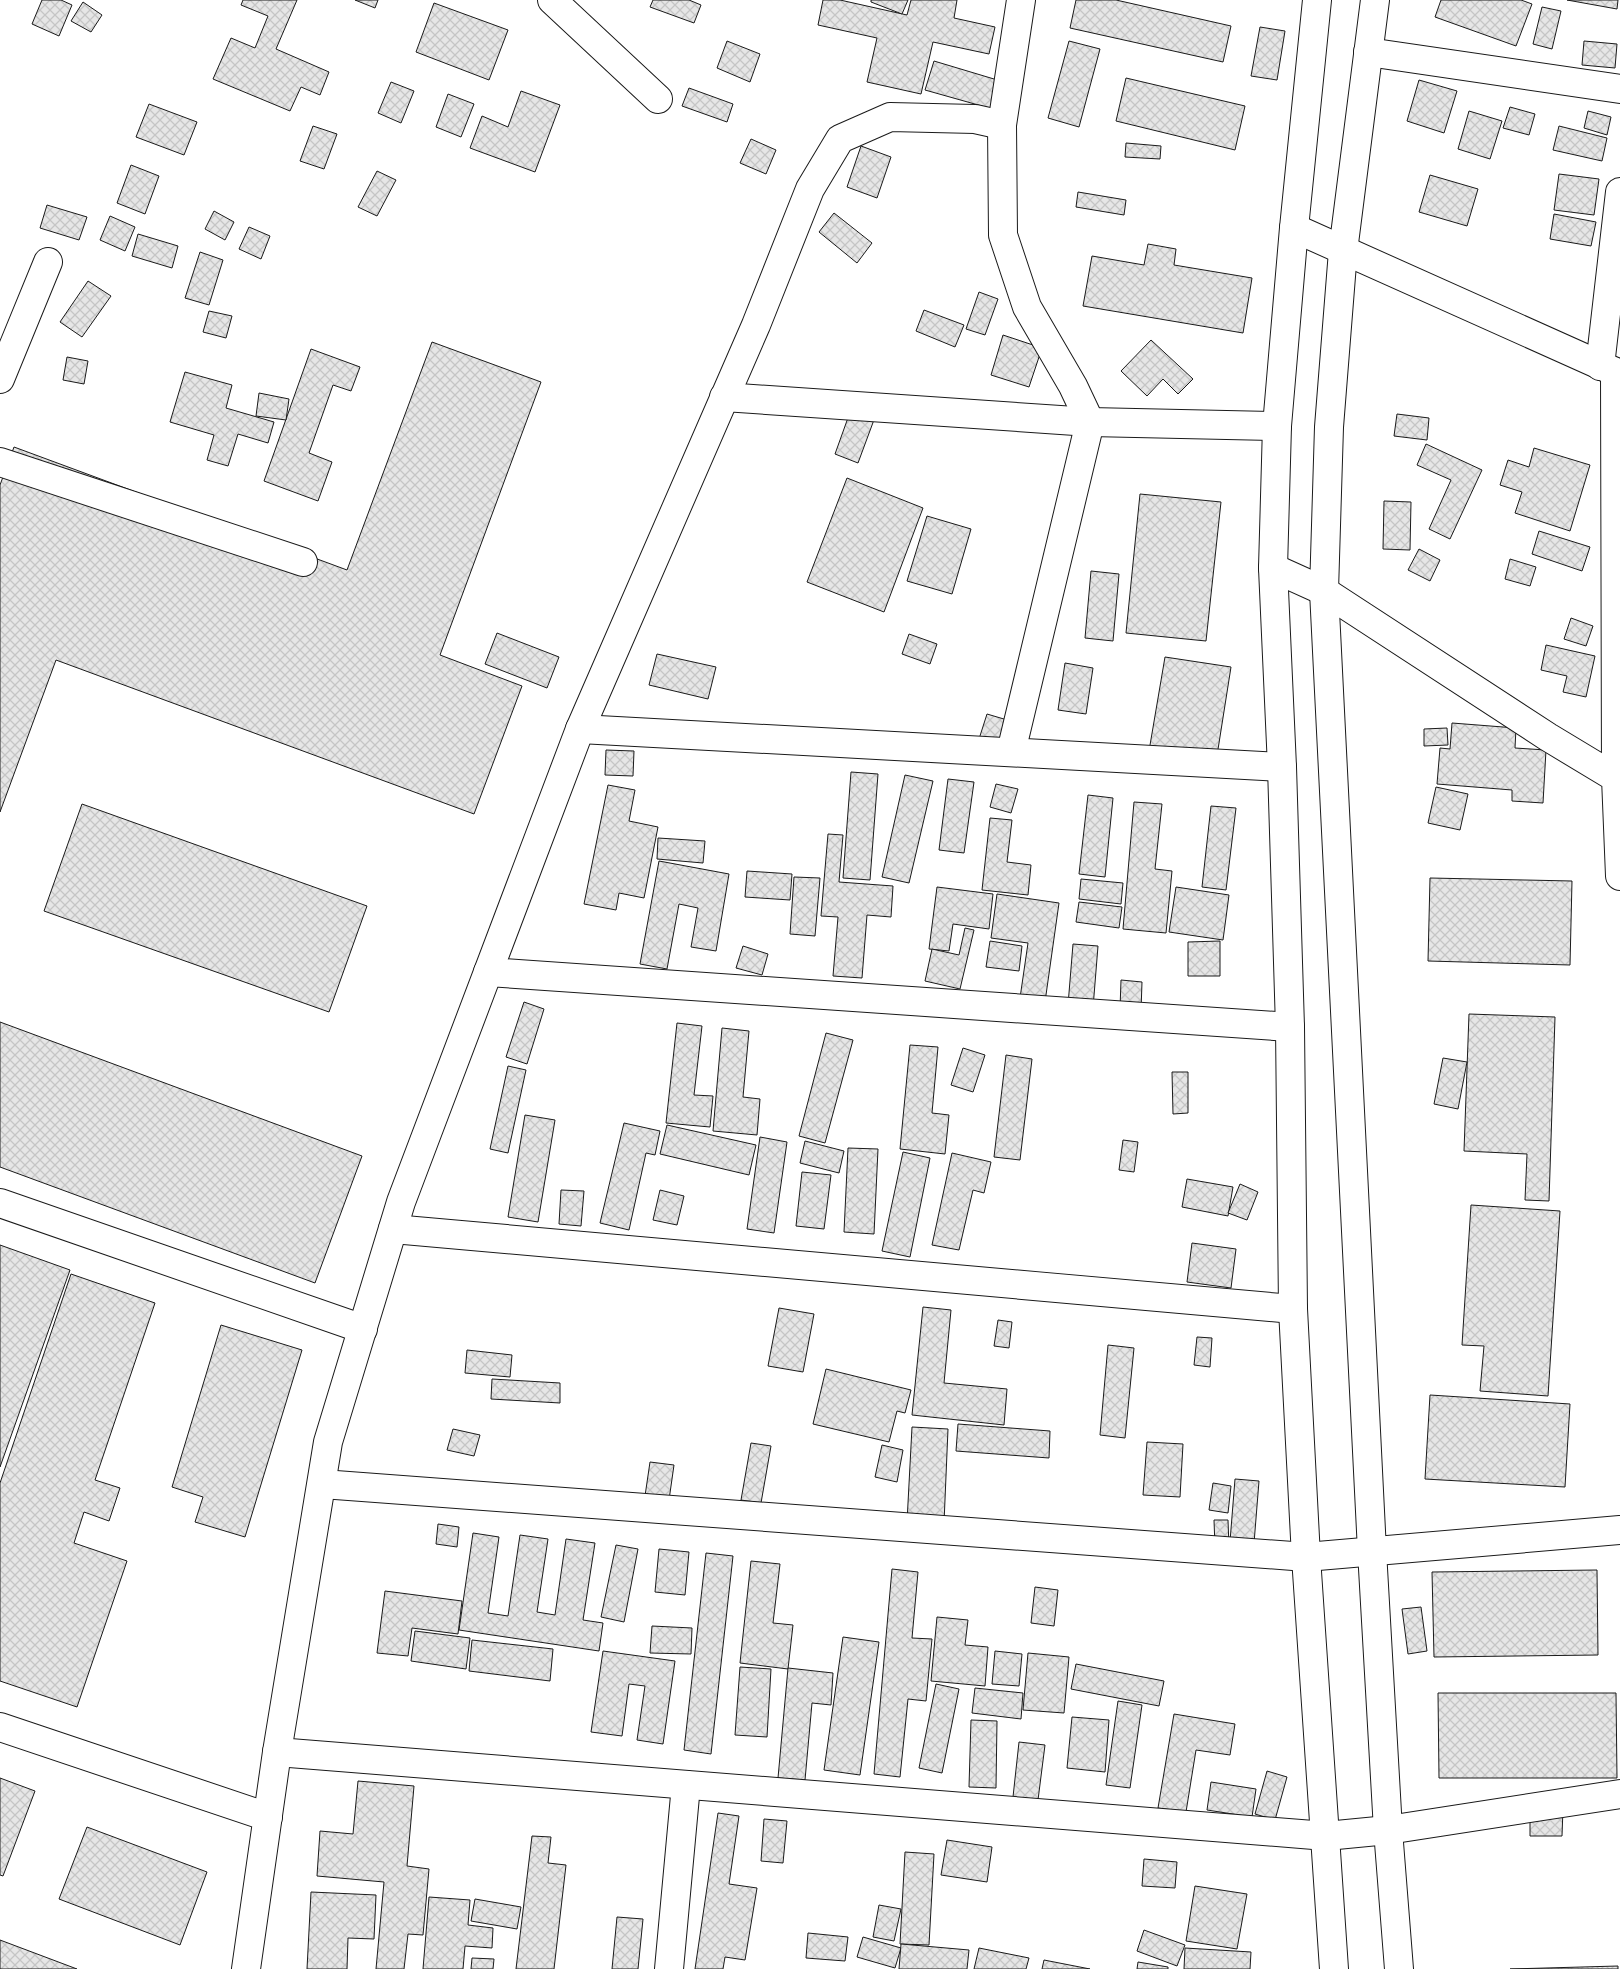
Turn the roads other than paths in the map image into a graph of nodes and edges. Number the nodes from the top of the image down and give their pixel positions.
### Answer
1 (552, 0) edge
2 (1021, 0) edge
3 (1317, 0) edge
4 (1375, 0) edge
5 (1368, 52) junction
6 (1620, 89) edge
7 (658, 99) dead end
8 (1002, 125) junction
9 (1620, 192) edge
10 (1294, 228) junction
11 (1343, 251) junction
12 (48, 262) dead end
13 (1612, 371) edge
14 (0, 379) edge
15 (724, 397) junction
16 (1090, 422) junction
17 (1277, 426) junction
18 (0, 462) edge
19 (303, 562) dead end
20 (1273, 568) junction
21 (1324, 591) junction
22 (580, 729) junction
23 (1011, 752) junction
24 (1282, 767) junction
25 (1616, 778) junction
26 (1620, 876) edge
27 (488, 972) junction
28 (1290, 1027) junction
29 (0, 1203) edge
30 (393, 1229) junction
31 (1293, 1309) junction
32 (363, 1329) junction
33 (322, 1484) junction
34 (1620, 1530) edge
35 (1372, 1551) junction
36 (1306, 1557) junction
37 (0, 1727) edge
38 (277, 1752) junction
39 (686, 1785) junction
40 (1620, 1794) edge
41 (268, 1817) junction
42 (1388, 1830) junction
43 (1326, 1836) junction
44 (246, 1969) edge
45 (669, 1969) edge
46 (1334, 1969) edge
47 (1399, 1969) edge

1 - 7 street
2 - 8 street
3 - 10 street
4 - 5 street
5 - 6 street
5 - 11 street
8 - 15 street
8 - 16 street
9 - 13 street
10 - 11 street
10 - 17 street
11 - 13 street
11 - 21 street
12 - 14 street
13 - 25 street
15 - 16 street
15 - 22 street
16 - 17 street
16 - 23 street
17 - 20 street
18 - 19 street
20 - 21 street
20 - 24 street
21 - 25 street
21 - 35 street
22 - 23 street
22 - 27 street
23 - 24 street
24 - 28 street
25 - 26 street
27 - 28 street
27 - 30 street
28 - 31 street
29 - 32 street
30 - 31 street
30 - 32 street
31 - 36 street
32 - 33 street
33 - 36 street
33 - 38 street
34 - 35 street
35 - 36 street
35 - 42 street
36 - 43 street
37 - 41 street
38 - 39 street
38 - 41 street
39 - 43 street
39 - 45 street
40 - 42 street
41 - 44 street
42 - 43 street
42 - 47 street
43 - 46 street

